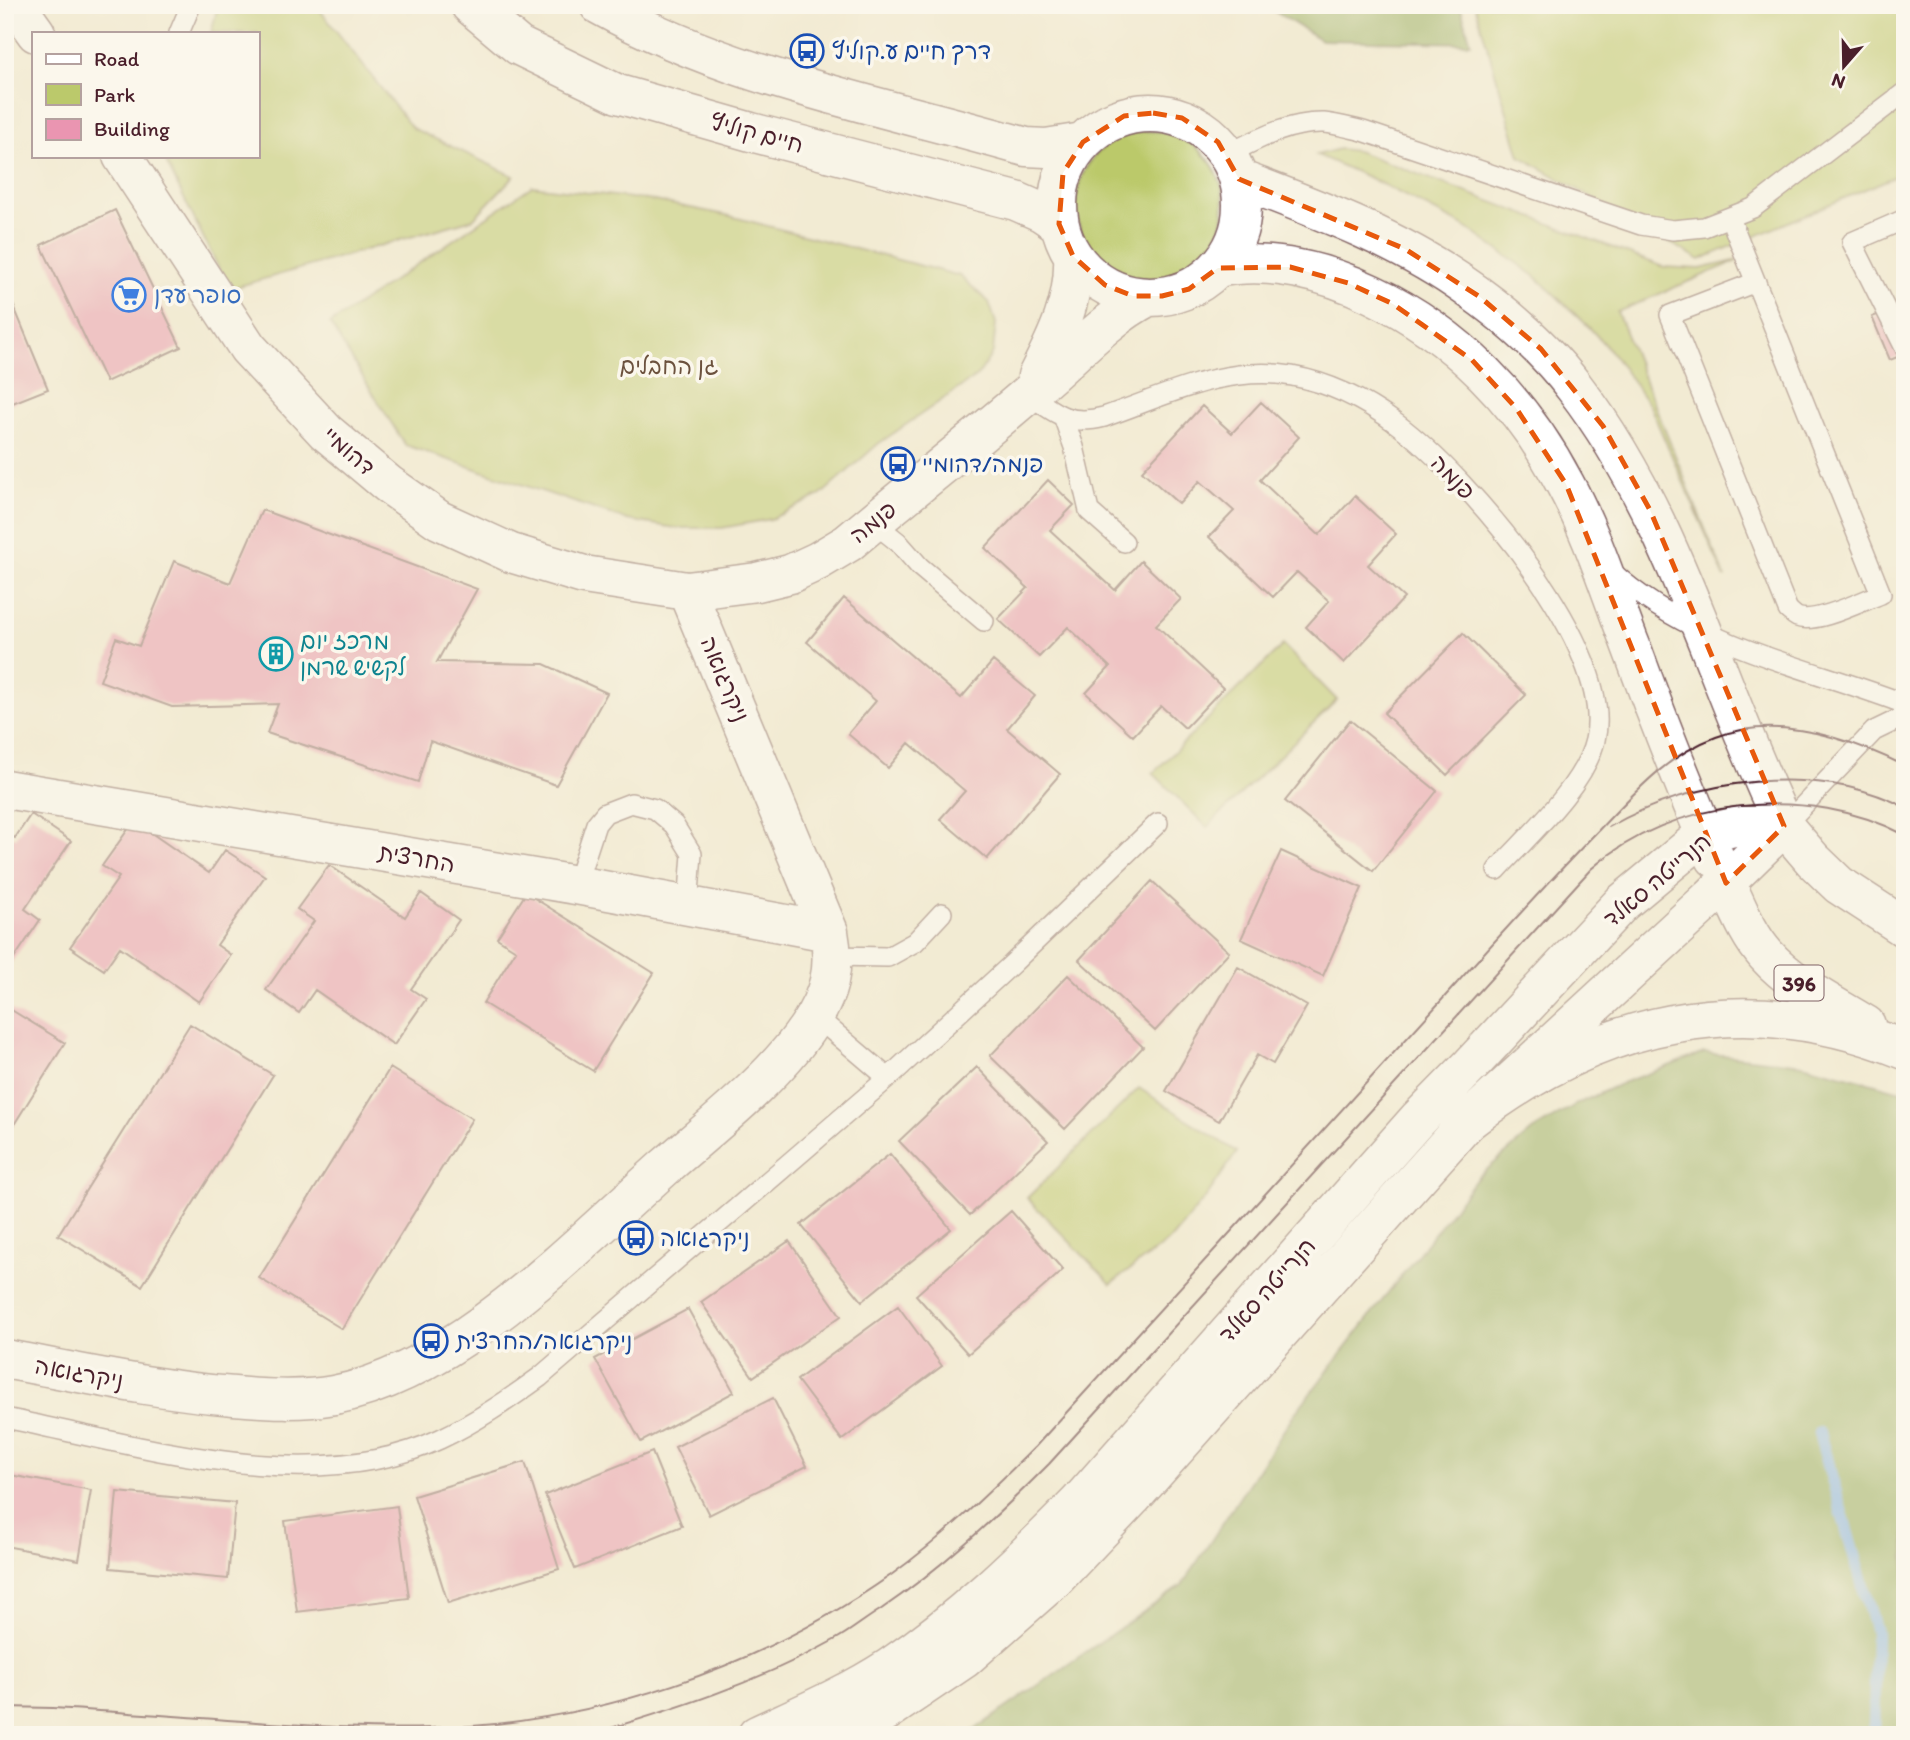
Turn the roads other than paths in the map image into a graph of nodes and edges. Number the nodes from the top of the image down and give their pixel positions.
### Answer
1 (16, 5) edge
2 (191, 5) edge
3 (470, 5) edge
4 (599, 5) edge
5 (35, 32) edge
6 (179, 32) edge
7 (1905, 92) edge
8 (1083, 142) junction
9 (123, 158) edge
10 (1234, 167) junction
11 (1730, 218) junction
12 (1905, 219) edge
13 (1066, 240) junction
14 (1218, 268) junction
15 (1756, 282) junction
16 (1148, 297) junction
17 (1905, 348) edge
18 (1029, 394) junction
19 (1063, 416) junction
20 (873, 522) junction
21 (1124, 542) dead end
22 (1597, 557) junction
23 (687, 591) junction
24 (984, 621) dead end
25 (1701, 629) junction
26 (1905, 704) edge
27 (1905, 716) edge
28 (5, 789) edge
29 (1158, 823) dead end
30 (1784, 826) junction
31 (1705, 834) junction
32 (1497, 870) dead end
33 (1726, 883) junction
34 (576, 885) junction
35 (688, 906) junction
36 (942, 913) dead end
37 (1905, 928) edge
38 (831, 944) junction
39 (814, 1015) junction
40 (1905, 1050) edge
41 (888, 1078) junction
42 (1467, 1122) junction
43 (5, 1359) edge
44 (5, 1418) edge
45 (757, 1735) edge
46 (840, 1735) edge

1 - 5 main road
2 - 6 lane
3 - 13 main road, חיים קוליץ
4 - 8 main road
7 - 11 lane
8 - 10 main road
8 - 13 main road
9 - 23 main road, דהומיי
10 - 11 lane
10 - 14 main road
10 - 25 main road
11 - 15 lane
12 - 17 lane
13 - 16 main road
13 - 18 main road, פנמה
14 - 16 main road
14 - 22 main road
15 - 15 lane
16 - 18 main road, פנמה
18 - 19 lane, פנמה
18 - 20 main road, פנמה
19 - 21 lane
19 - 32 lane, פנמה
20 - 23 main road, פנמה
20 - 24 lane
22 - 25 lane
22 - 31 main road
23 - 38 main road, ניקרגואה
25 - 26 lane
25 - 30 main road
27 - 30 lane
28 - 34 main road, החרצית
29 - 41 lane
30 - 31 main road, הנרייטה סאלד
30 - 33 main road, הנרייטה סאלד
30 - 37 main road
31 - 33 main road
31 - 45 main road, הנרייטה סאלד
33 - 40 main road, 396
33 - 42 main road, הנרייטה סאלד
34 - 35 main road, החרצית
34 - 35 lane
35 - 38 main road, החרצית
36 - 38 lane
38 - 39 main road, ניקרגואה
39 - 41 lane
39 - 43 main road, ניקרגואה
40 - 42 main road
41 - 44 lane
42 - 46 main road, הנרייטה סאלד

